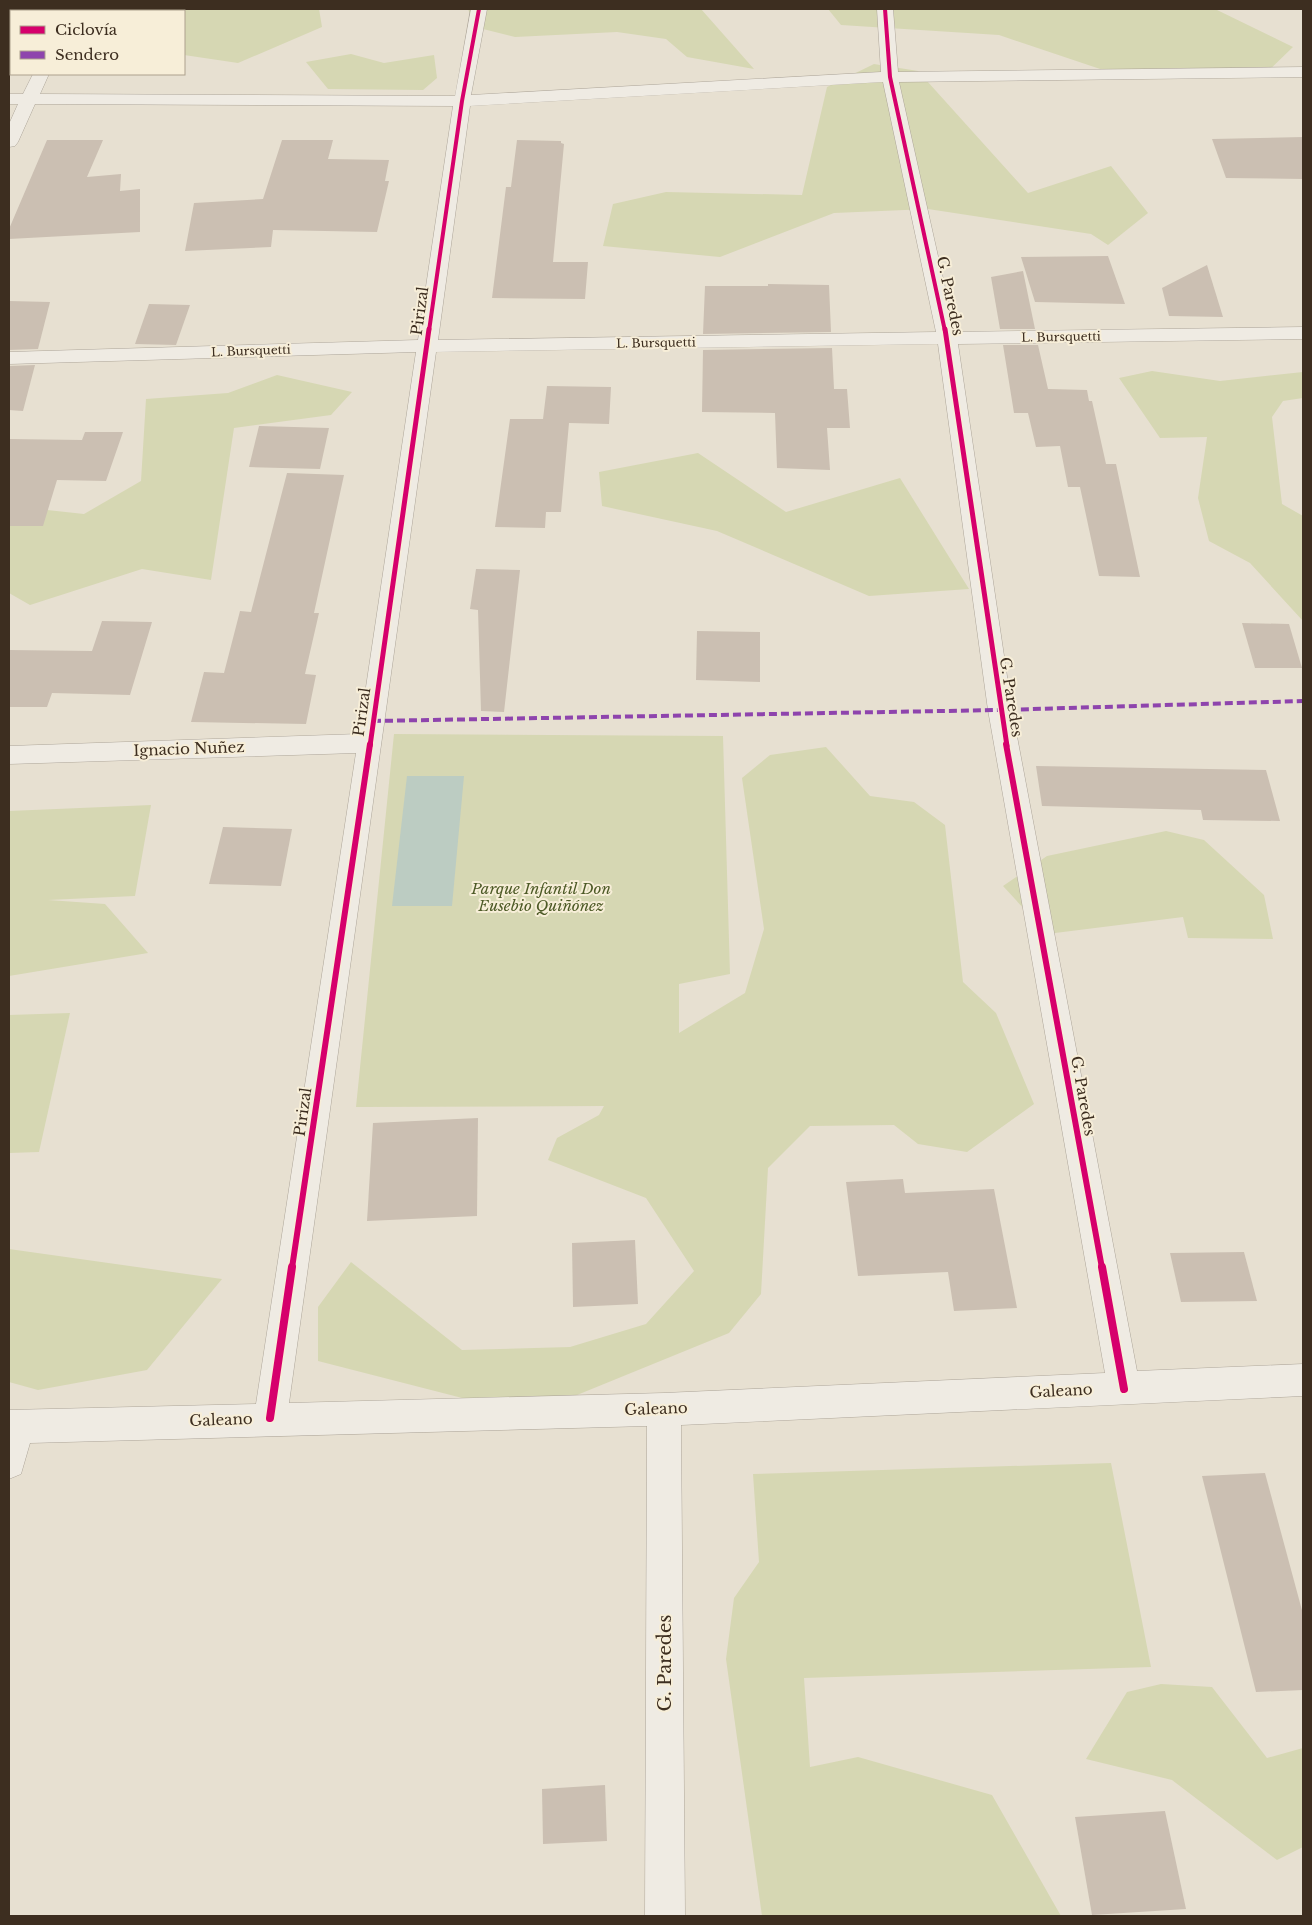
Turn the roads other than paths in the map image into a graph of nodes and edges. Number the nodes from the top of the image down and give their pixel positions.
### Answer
1 (479, 9) edge
2 (885, 9) edge
3 (1303, 72) edge
4 (41, 75) edge
5 (890, 77) junction
6 (29, 99) junction
7 (9, 100) edge
8 (462, 101) junction
9 (9, 142) edge
10 (1303, 333) edge
11 (947, 339) junction
12 (428, 346) junction
13 (9, 358) edge
14 (370, 743) junction
15 (9, 755) edge
16 (1303, 1380) edge
17 (1124, 1388) junction
18 (664, 1409) junction
19 (270, 1418) junction
20 (13, 1426) edge
21 (9, 1462) edge
22 (665, 1916) edge

1 - 8 street, Pirizal
2 - 5 street, G. Paredes
3 - 5 street
4 - 6 street
5 - 8 street
5 - 11 street, G. Paredes
6 - 7 street
6 - 8 street
6 - 9 street
8 - 12 street, Pirizal
10 - 11 street, L. Bursquetti
11 - 12 street, L. Bursquetti
11 - 17 street, G. Paredes
12 - 13 street, L. Bursquetti
12 - 14 street, Pirizal
14 - 15 street, Ignacio Nuñez
14 - 19 street, Pirizal
16 - 17 street, Galeano
17 - 18 street, Galeano
18 - 19 street, Galeano
18 - 22 street, G. Paredes
19 - 20 street, Galeano
20 - 21 street

